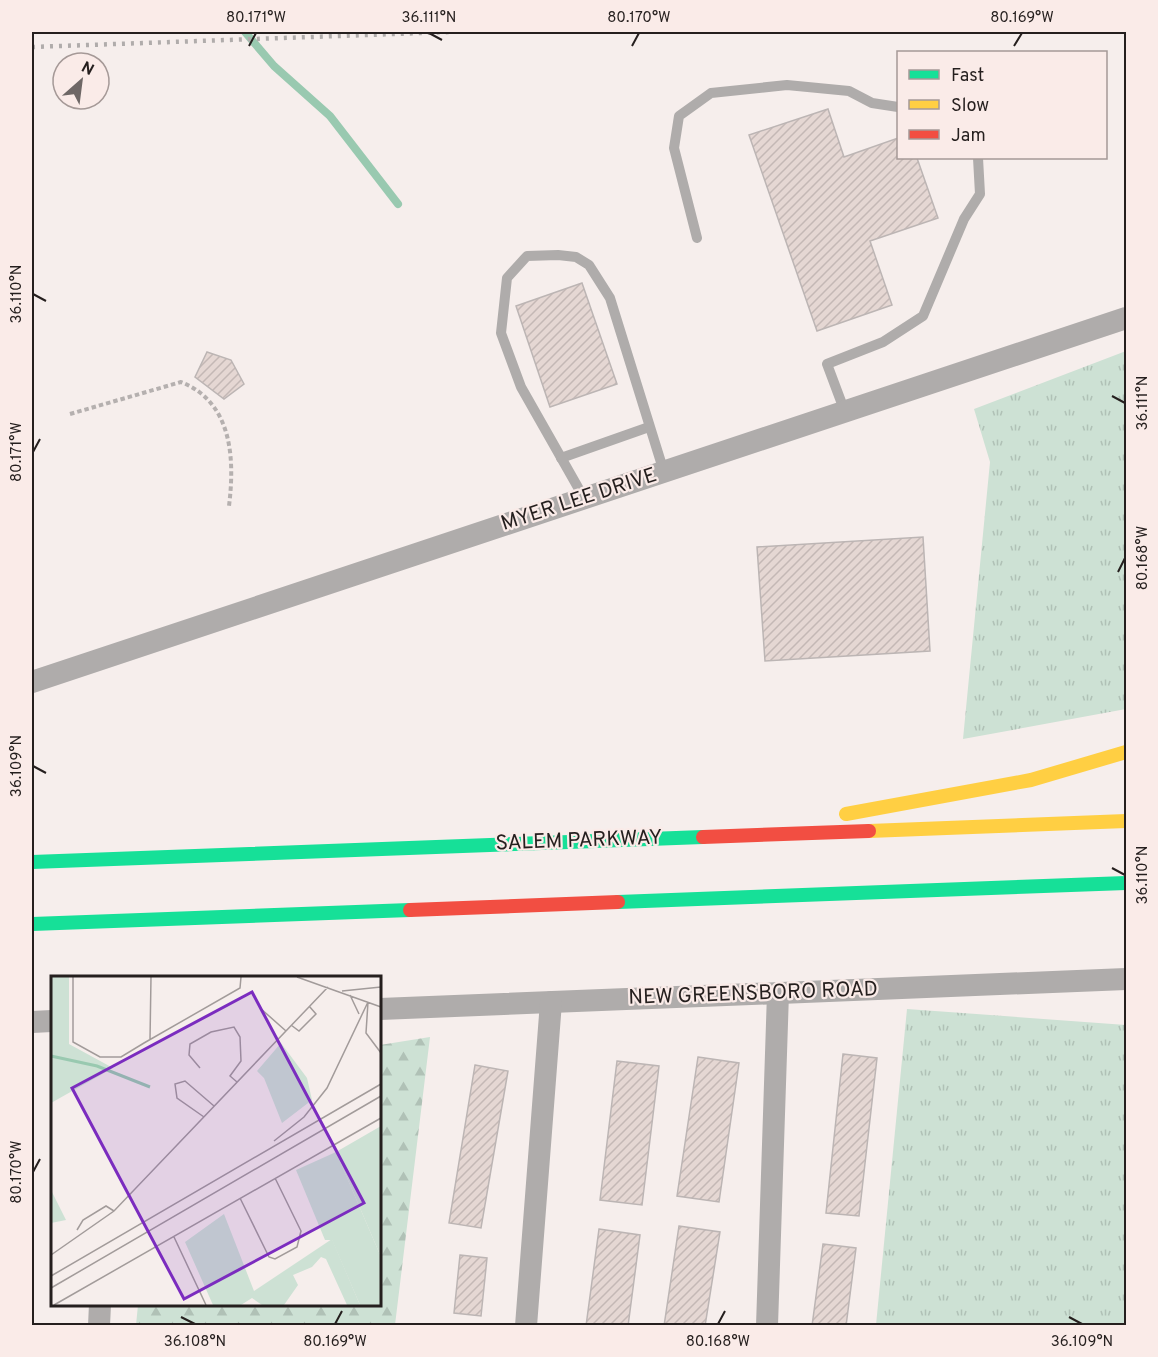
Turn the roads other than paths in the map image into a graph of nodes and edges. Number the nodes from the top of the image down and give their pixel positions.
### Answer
1 (897, 107) edge
2 (978, 159) edge
3 (697, 238) dead end
4 (1126, 318) edge
5 (845, 412) junction
6 (649, 427) junction
7 (561, 458) junction
8 (664, 472) junction
9 (584, 498) junction
10 (32, 682) edge
11 (1126, 752) edge
12 (836, 816) dead end
13 (813, 820) dead end
14 (1126, 821) edge
15 (720, 836) junction
16 (32, 862) edge
17 (1126, 882) edge
18 (32, 924) edge
19 (1126, 979) edge
20 (778, 993) junction
21 (551, 1002) junction
22 (381, 1009) edge
23 (51, 1021) edge
24 (32, 1022) edge
25 (100, 1306) edge
26 (99, 1326) edge
27 (526, 1326) edge
28 (767, 1326) edge

1 - 3 lane
2 - 5 lane
4 - 5 street, MYER LEE DRIVE
5 - 8 street, MYER LEE DRIVE
6 - 7 lane
6 - 7 lane
6 - 8 lane
7 - 9 lane
8 - 9 street, MYER LEE DRIVE
9 - 10 street, MYER LEE DRIVE
11 - 12 highway
13 - 15 highway
14 - 15 highway, SALEM PARKWAY
15 - 16 highway, SALEM PARKWAY
17 - 18 highway
19 - 20 street, NEW GREENSBORO ROAD
20 - 21 street, NEW GREENSBORO ROAD
20 - 28 street
21 - 22 street, NEW GREENSBORO ROAD
21 - 27 street
23 - 24 street
25 - 26 street

